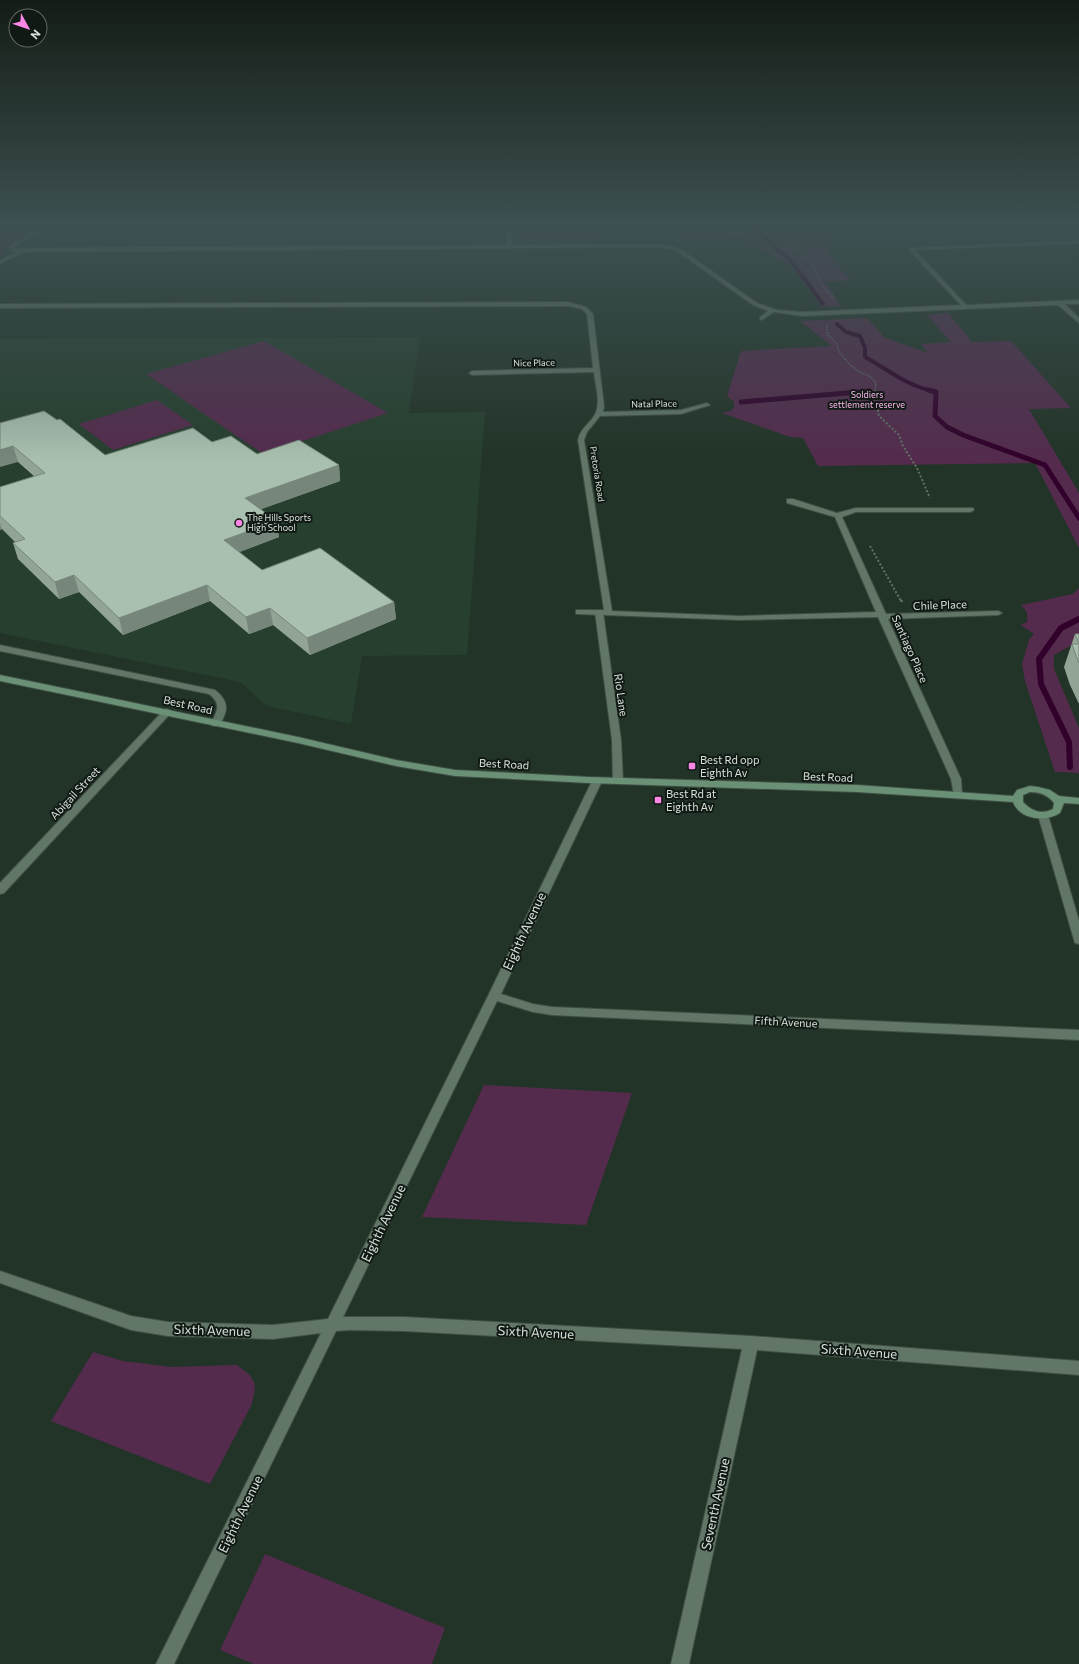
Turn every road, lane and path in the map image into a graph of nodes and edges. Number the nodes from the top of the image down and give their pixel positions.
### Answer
1 (0, 306) edge
2 (98, 306) edge
3 (575, 306) edge
4 (759, 306) edge
5 (841, 306) edge
6 (997, 306) edge
7 (1063, 306) edge
8 (965, 307) joint
9 (772, 311) junction
10 (847, 312) junction
11 (762, 318) dead end
12 (1079, 321) edge
13 (828, 322) dead end
14 (596, 370) junction
15 (472, 373) dead end
16 (707, 405) dead end
17 (600, 414) junction
18 (790, 501) dead end
19 (936, 510) junction
20 (970, 510) dead end
21 (838, 516) junction
22 (867, 542) dead end
23 (579, 612) dead end
24 (604, 612) junction
25 (998, 613) dead end
26 (882, 615) junction
27 (910, 617) junction
28 (0, 648) edge
29 (0, 678) edge
30 (167, 712) junction
31 (216, 724) junction
32 (598, 781) junction
33 (618, 782) junction
34 (957, 793) junction
35 (1017, 799) junction
36 (1057, 800) junction
37 (1079, 801) edge
38 (1043, 815) junction
39 (0, 890) edge
40 (1079, 940) edge
41 (494, 996) junction
42 (1079, 1035) edge
43 (0, 1277) edge
44 (332, 1326) junction
45 (751, 1343) junction
46 (1079, 1368) edge
47 (165, 1664) edge
48 (680, 1664) edge

1 - 2 street
3 - 14 street
4 - 9 street
5 - 10 path
6 - 8 street
7 - 12 street
8 - 10 street
9 - 10 street
9 - 11 street
13 - 19 path
14 - 15 street, Nice Place
14 - 17 street
16 - 17 street, Natal Place
17 - 24 street, Pretoria Road
18 - 21 street
19 - 20 street
19 - 21 street
21 - 26 street, Santiago Place
22 - 27 path
23 - 24 street
24 - 26 street
24 - 33 street, Rio Lane
25 - 27 street, Chile Place
26 - 27 street, Chile Place
26 - 34 street, Santiago Place
28 - 31 street
29 - 30 main road, Best Road
30 - 31 main road, Best Road
30 - 39 street, Abigail Street
31 - 32 main road, Best Road
32 - 33 main road, Best Road
32 - 41 street, Eighth Avenue
33 - 34 main road, Best Road
34 - 35 main road, Best Road
35 - 36 main road
35 - 38 main road
36 - 37 main road
36 - 38 main road
38 - 40 street
41 - 42 street, Fifth Avenue
41 - 44 street, Eighth Avenue
43 - 44 street, Sixth Avenue
44 - 45 street, Sixth Avenue
44 - 47 street, Eighth Avenue
45 - 46 street, Sixth Avenue
45 - 48 street, Seventh Avenue

